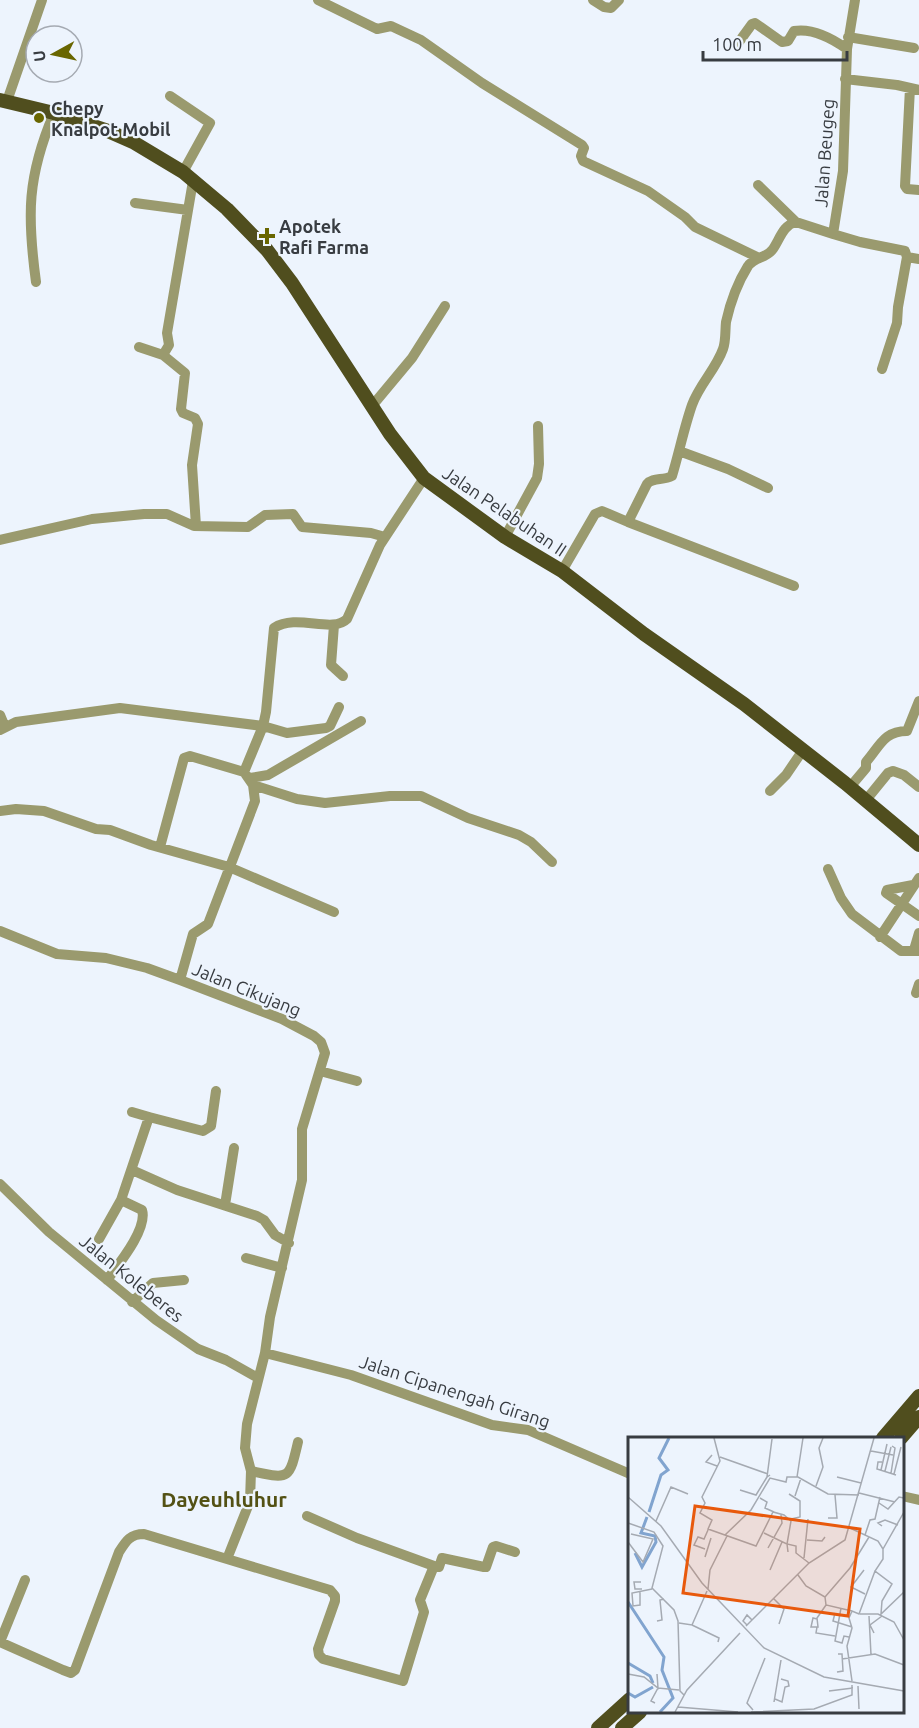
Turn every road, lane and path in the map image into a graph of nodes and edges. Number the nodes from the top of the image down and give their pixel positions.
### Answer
1 (42, 0) edge
2 (318, 0) edge
3 (593, 0) edge
4 (619, 0) edge
5 (855, 0) edge
6 (848, 37) junction
7 (736, 46) dead end
8 (914, 48) dead end
9 (847, 49) junction
10 (845, 79) junction
11 (915, 89) edge
12 (170, 96) dead end
13 (4, 100) edge
14 (54, 113) junction
15 (913, 136) edge
16 (188, 176) junction
17 (758, 185) dead end
18 (919, 190) edge
19 (135, 203) dead end
20 (188, 210) junction
21 (796, 222) junction
22 (833, 234) junction
23 (757, 257) junction
24 (907, 257) junction
25 (919, 260) edge
26 (36, 282) dead end
27 (445, 306) dead end
28 (139, 347) dead end
29 (163, 356) junction
30 (882, 369) dead end
31 (372, 406) junction
32 (538, 426) dead end
33 (679, 451) junction
34 (424, 478) junction
35 (768, 488) dead end
36 (628, 522) junction
37 (196, 526) junction
38 (385, 537) junction
39 (505, 537) junction
40 (0, 540) edge
41 (562, 571) junction
42 (794, 586) dead end
43 (334, 625) junction
44 (342, 676) dead end
45 (919, 700) edge
46 (339, 707) dead end
47 (0, 715) edge
48 (361, 721) dead end
49 (7, 726) edge
50 (262, 726) junction
51 (803, 750) junction
52 (249, 778) junction
53 (850, 787) junction
54 (919, 787) edge
55 (770, 791) dead end
56 (866, 800) junction
57 (0, 810) edge
58 (919, 845) edge
59 (160, 847) junction
60 (552, 862) dead end
61 (229, 867) junction
62 (828, 869) dead end
63 (916, 881) edge
64 (902, 904) junction
65 (334, 912) dead end
66 (919, 916) edge
67 (0, 931) edge
68 (919, 933) edge
69 (880, 937) junction
70 (916, 951) edge
71 (180, 980) junction
72 (320, 1071) junction
73 (357, 1081) dead end
74 (216, 1091) dead end
75 (132, 1112) dead end
76 (149, 1117) junction
77 (234, 1148) dead end
78 (132, 1170) junction
79 (0, 1184) edge
80 (121, 1200) junction
81 (225, 1206) junction
82 (99, 1239) dead end
83 (289, 1243) junction
84 (246, 1258) dead end
85 (282, 1268) junction
86 (107, 1280) junction
87 (184, 1280) dead end
88 (132, 1302) junction
89 (265, 1353) junction
90 (258, 1378) junction
91 (919, 1396) edge
92 (919, 1417) edge
93 (884, 1437) edge
94 (902, 1437) edge
95 (298, 1442) dead end
96 (251, 1471) junction
97 (628, 1473) edge
98 (904, 1496) edge
99 (919, 1500) edge
100 (307, 1516) dead end
101 (515, 1552) dead end
102 (227, 1559) junction
103 (434, 1566) junction
104 (25, 1580) dead end
105 (0, 1642) edge
106 (628, 1701) edge
107 (639, 1713) edge
108 (598, 1728) edge
109 (622, 1728) edge

1 - 13 street
2 - 23 street
3 - 4 street
5 - 6 street, Jalan Beugeg
6 - 8 street
6 - 9 street, Jalan Beugeg
7 - 9 street
9 - 10 street, Jalan Beugeg
10 - 11 street
10 - 22 street, Jalan Beugeg
11 - 15 street
12 - 16 street
13 - 14 main road, Jalan Pelabuhan II
14 - 16 main road, Jalan Pelabuhan II
14 - 26 street
15 - 18 street
16 - 20 street
16 - 31 main road, Jalan Pelabuhan II
17 - 21 street
19 - 20 street
20 - 29 street
21 - 22 street, Jalan Beugeg
21 - 23 street, Jalan Beugeg
22 - 24 street
23 - 33 street, Jalan Beugeg
24 - 25 street
24 - 30 street
27 - 31 street
28 - 29 street
29 - 37 street
31 - 34 main road, Jalan Pelabuhan II
32 - 39 street
33 - 35 street
33 - 36 street, Jalan Beugeg
34 - 38 street
34 - 39 main road, Jalan Pelabuhan II
36 - 41 street
36 - 42 street
37 - 38 street
37 - 40 street
38 - 43 street
39 - 41 main road, Jalan Pelabuhan II
41 - 51 main road, Jalan Pelabuhan II
43 - 44 street
43 - 50 street
45 - 53 street
46 - 50 street
47 - 49 street
48 - 52 street
49 - 50 street
50 - 52 street
51 - 53 main road, Jalan Pelabuhan II
51 - 55 street
52 - 59 street
52 - 60 street
52 - 61 street
53 - 56 main road, Jalan Pelabuhan II
54 - 56 street
56 - 58 main road, Jalan Pelabuhan II
57 - 59 street
59 - 61 street
61 - 65 street
61 - 71 street
62 - 69 street
63 - 64 street
63 - 64 street
64 - 66 street
64 - 69 street
67 - 71 street, Jalan Cikujang
68 - 70 street
69 - 70 street
71 - 72 street, Jalan Cikujang
72 - 73 street
72 - 83 street, Jalan Cikujang
74 - 76 street
75 - 76 street
76 - 78 street
77 - 81 street
78 - 80 street
78 - 81 street
79 - 86 street, Jalan Koleberes
80 - 82 street
80 - 86 street
81 - 83 street
83 - 85 street, Jalan Cikujang
84 - 85 street
85 - 89 street, Jalan Cikujang
86 - 88 street, Jalan Koleberes
87 - 88 street
88 - 90 street, Jalan Koleberes
89 - 90 street, Jalan Cikujang
89 - 97 street, Jalan Cipanengah Girang
90 - 96 street, Jalan Cikujang
91 - 93 main road
92 - 94 main road
95 - 96 street
96 - 102 street, Jalan Cikujang
98 - 99 street
100 - 103 street
101 - 103 street
102 - 103 street
102 - 105 street
104 - 105 street
106 - 108 main road
107 - 109 main road

